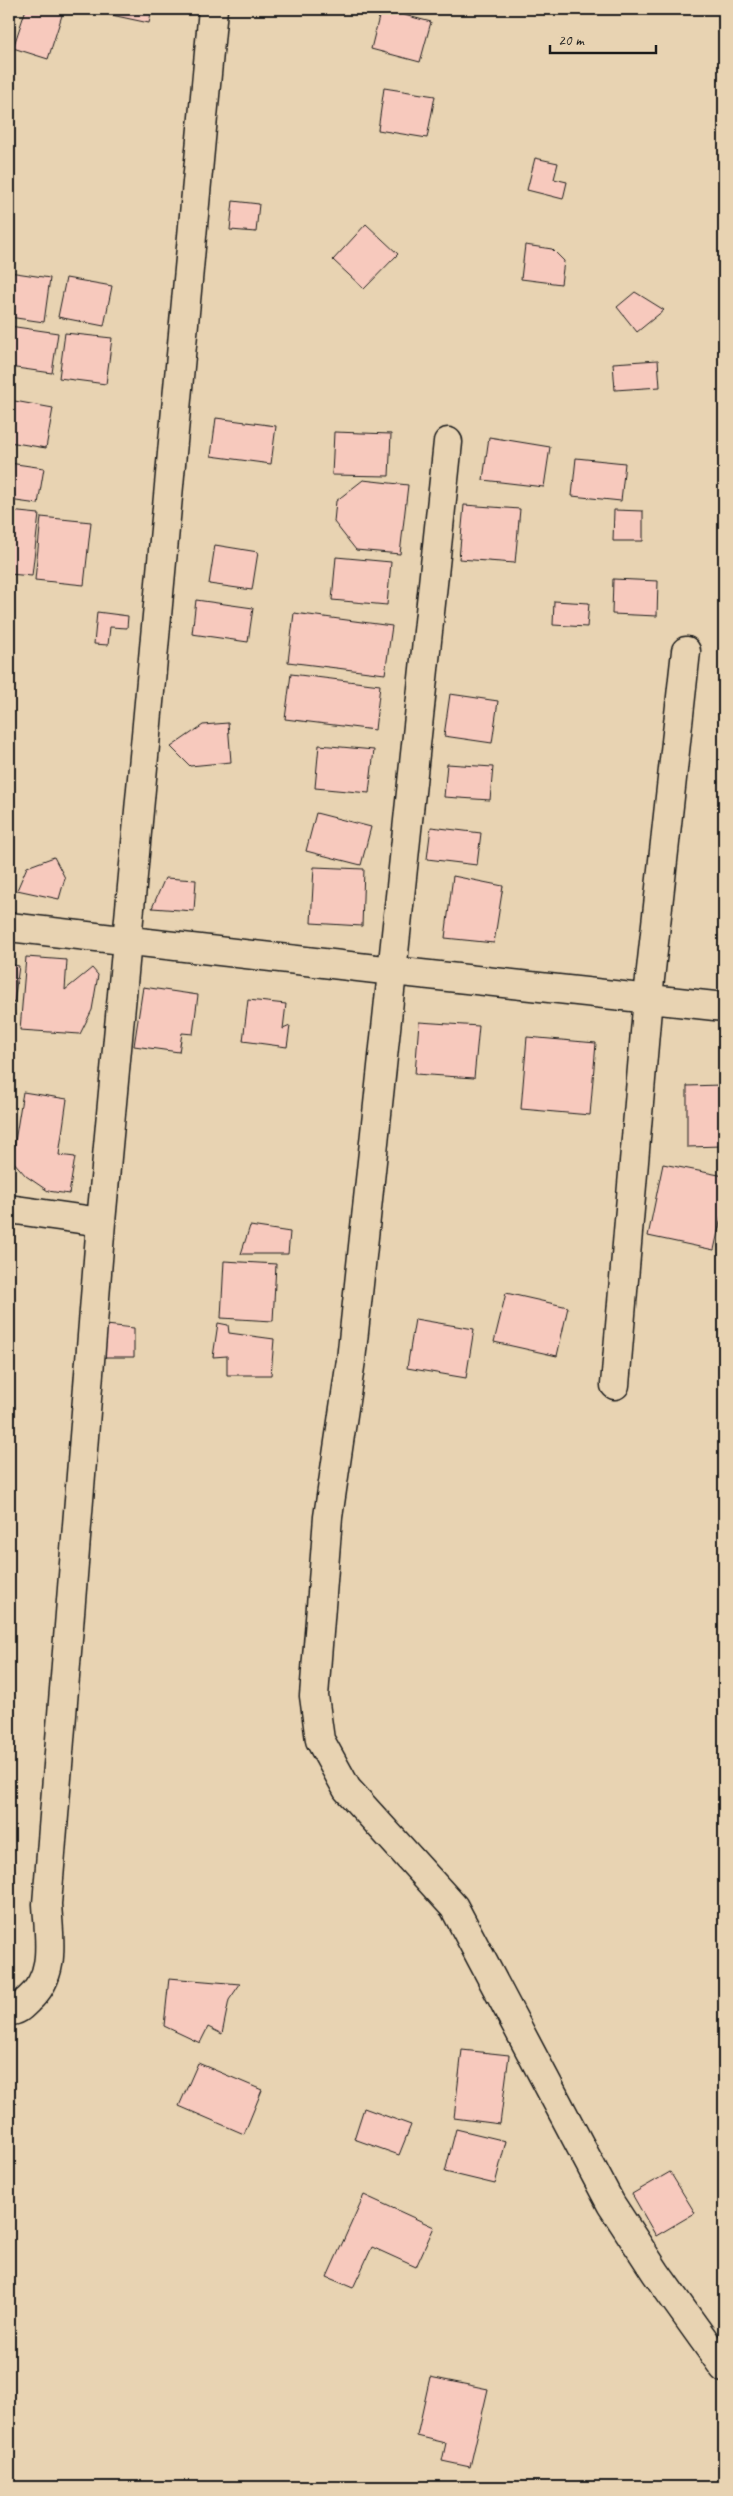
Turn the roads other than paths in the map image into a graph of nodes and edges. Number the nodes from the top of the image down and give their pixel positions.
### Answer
1 (213, 9) edge
2 (448, 442) dead end
3 (686, 651) dead end
4 (9, 927) edge
5 (127, 940) junction
6 (393, 971) junction
7 (648, 997) junction
8 (724, 1007) edge
9 (9, 1209) edge
10 (101, 1222) junction
11 (615, 1385) dead end
12 (9, 2011) edge
13 (724, 2368) edge

1 - 5 street
2 - 6 street
3 - 7 street
4 - 5 street
5 - 6 street
5 - 10 street
6 - 7 street
6 - 13 street
7 - 8 street
7 - 11 street
9 - 10 street
10 - 12 street

